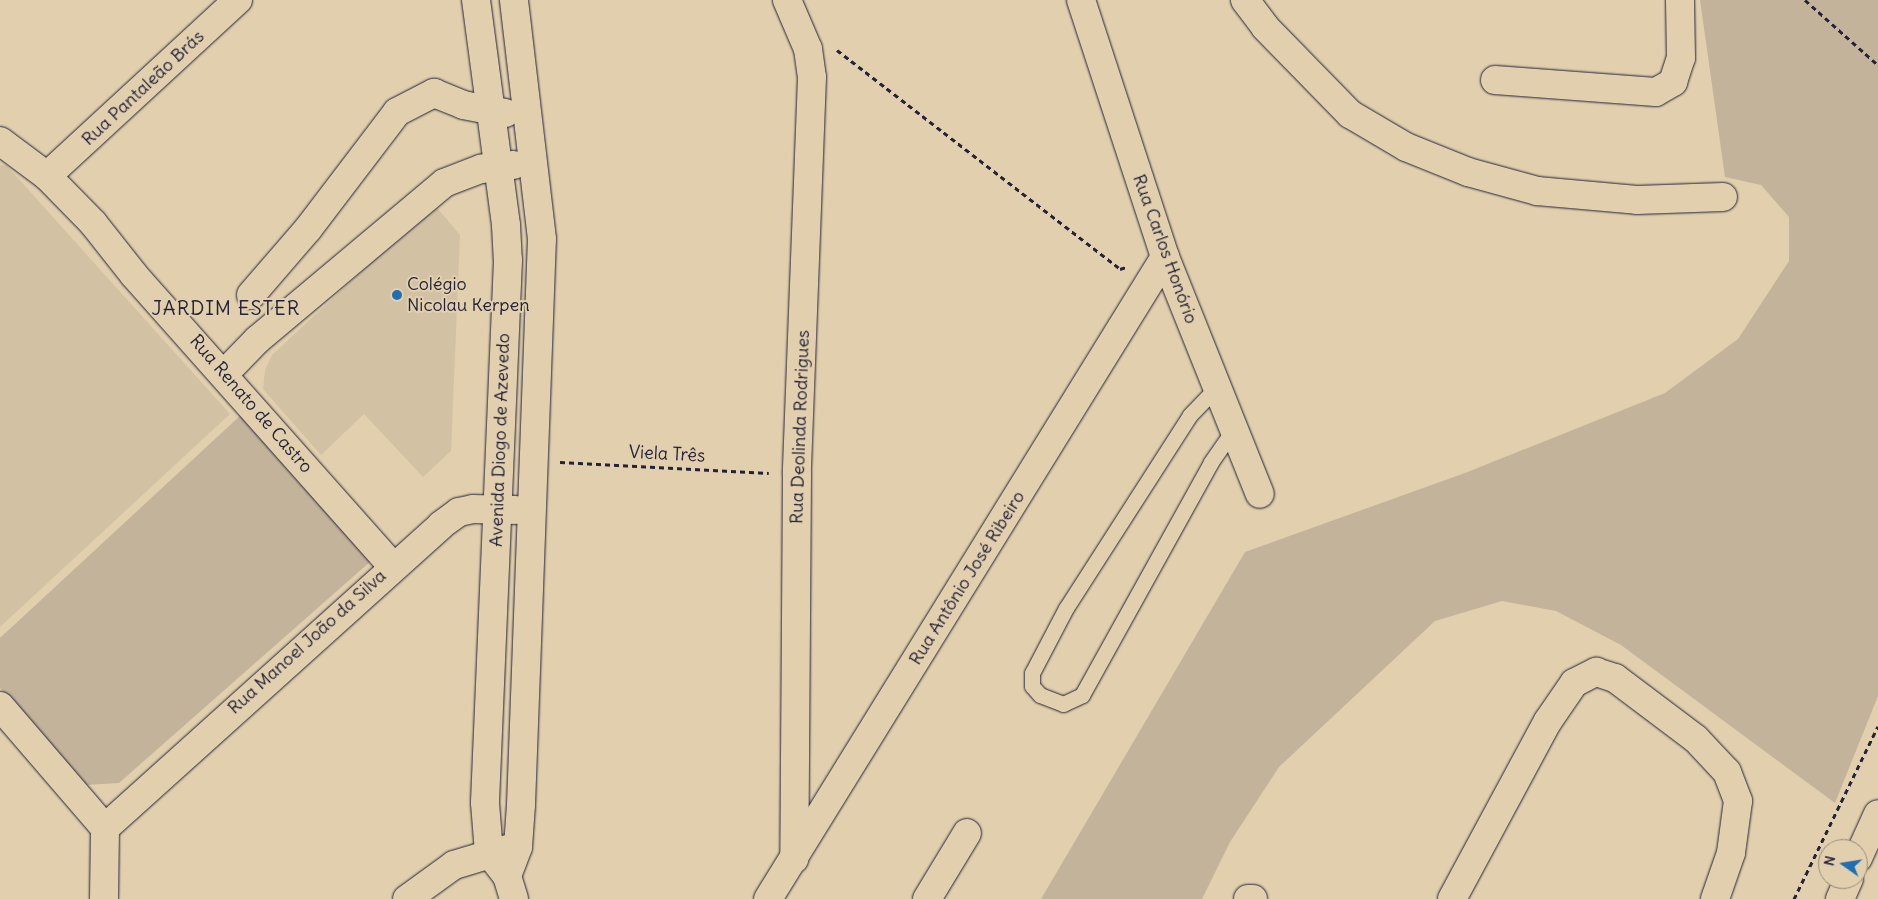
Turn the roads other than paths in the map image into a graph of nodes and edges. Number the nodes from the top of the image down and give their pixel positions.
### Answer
1 (238, 0) edge
2 (476, 0) edge
3 (514, 0) edge
4 (1081, 0) edge
5 (1245, 0) edge
6 (1680, 0) edge
7 (784, 3) edge
8 (1495, 80) dead end
9 (489, 112) junction
10 (529, 114) junction
11 (0, 141) edge
12 (535, 165) junction
13 (497, 166) junction
14 (47, 176) junction
15 (1723, 197) dead end
16 (1165, 257) junction
17 (251, 295) dead end
18 (225, 373) junction
19 (1217, 387) junction
20 (1234, 429) junction
21 (536, 461) junction
22 (498, 472) junction
23 (1260, 494) dead end
24 (497, 508) junction
25 (532, 512) junction
26 (392, 566) junction
27 (0, 706) edge
28 (1878, 814) edge
29 (105, 828) junction
30 (967, 833) dead end
31 (1867, 839) edge
32 (518, 847) junction
33 (489, 853) junction
34 (794, 859) junction
35 (510, 888) edge
36 (104, 899) edge
37 (407, 899) edge
38 (768, 899) edge
39 (927, 899) edge
40 (1248, 899) edge
41 (1254, 899) edge
42 (1452, 899) edge
43 (1715, 899) edge

1 - 14 main road, Rua Pantaleão Brás
2 - 9 main road, Avenida Diogo de Azevedo
3 - 10 main road, Avenida Diogo de Azevedo
4 - 16 main road, Rua Carlos Honório
5 - 15 main road
6 - 8 main road
7 - 34 main road, Rua Deolinda Rodrigues
9 - 10 main road
9 - 13 main road, Avenida Diogo de Azevedo
9 - 17 main road
10 - 12 main road, Avenida Diogo de Azevedo
11 - 14 main road, Rua Renato de Castro
12 - 13 main road
12 - 21 main road, Avenida Diogo de Azevedo
13 - 18 main road
13 - 22 main road, Avenida Diogo de Azevedo
14 - 18 main road, Rua Renato de Castro
16 - 19 main road, Rua Carlos Honório
16 - 34 main road, Rua Antônio José Ribeiro
18 - 26 main road, Rua Renato de Castro
19 - 20 main road, Rua Carlos Honório
19 - 20 lane
20 - 23 main road, Rua Carlos Honório
21 - 22 main road
21 - 25 main road, Avenida Diogo de Azevedo
22 - 24 main road, Avenida Diogo de Azevedo
24 - 25 main road, Rua Manoel João da Silva
24 - 26 main road, Rua Manoel João da Silva
24 - 33 main road, Avenida Diogo de Azevedo
25 - 32 main road, Avenida Diogo de Azevedo
26 - 29 main road, Rua Manoel João da Silva
27 - 29 main road
28 - 31 main road
29 - 36 main road
30 - 39 main road
32 - 33 main road
32 - 35 main road, Avenida Diogo de Azevedo
33 - 35 main road, Avenida Diogo de Azevedo
33 - 37 main road
34 - 38 main road, Rua Antônio José Ribeiro
40 - 41 main road
42 - 43 main road

